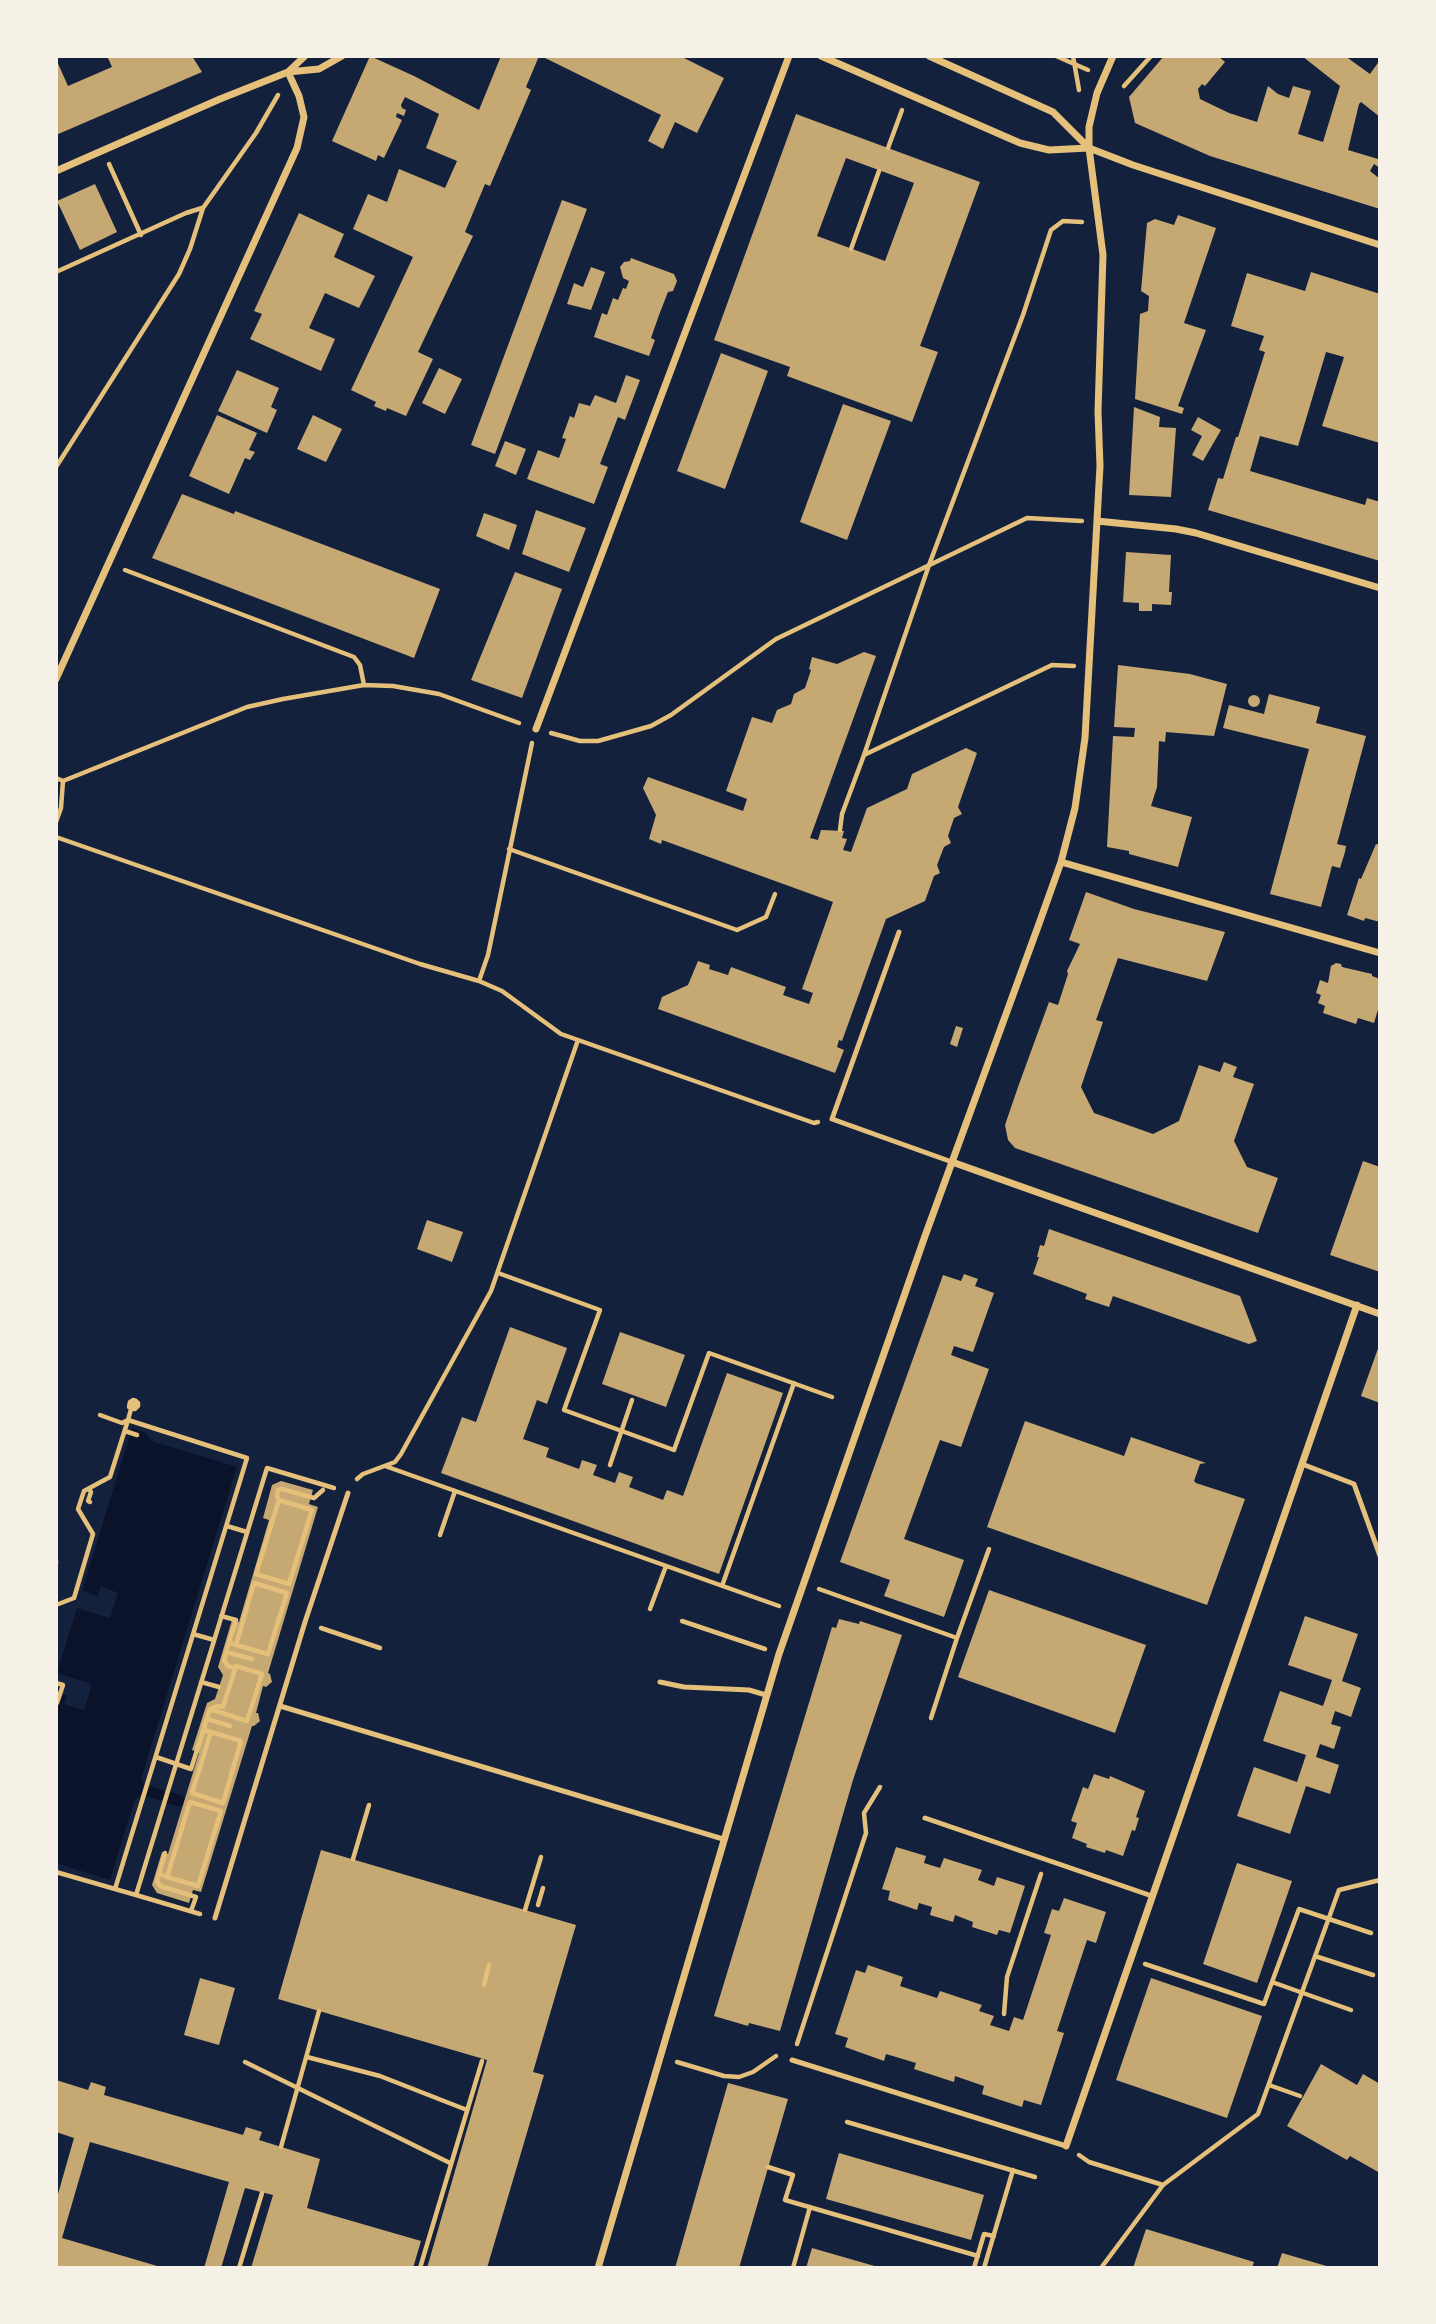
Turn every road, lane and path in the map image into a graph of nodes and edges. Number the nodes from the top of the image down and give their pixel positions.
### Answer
1 (304, 56) edge
2 (342, 56) edge
3 (789, 56) edge
4 (821, 56) edge
5 (929, 56) edge
6 (1056, 56) edge
7 (1113, 56) edge
8 (1151, 56) edge
9 (1089, 70) dead end
10 (288, 72) junction
11 (1124, 86) dead end
12 (908, 94) junction
13 (888, 148) dead end
14 (1089, 148) junction
15 (103, 150) junction
16 (56, 171) edge
17 (879, 171) dead end
18 (203, 208) junction
19 (1100, 224) junction
20 (141, 235) junction
21 (1380, 245) edge
22 (851, 249) dead end
23 (56, 272) edge
24 (56, 465) edge
25 (1097, 521) junction
26 (108, 564) junction
27 (929, 565) junction
28 (1380, 588) edge
29 (1089, 667) junction
30 (56, 679) edge
31 (364, 685) junction
32 (536, 729) junction
33 (864, 755) junction
34 (56, 778) edge
35 (63, 781) junction
36 (56, 822) edge
37 (840, 830) dead end
38 (56, 837) edge
39 (509, 849) junction
40 (1061, 862) junction
41 (775, 894) dead end
42 (899, 932) dead end
43 (1380, 953) edge
44 (479, 981) junction
45 (578, 1040) junction
46 (832, 1119) junction
47 (952, 1162) junction
48 (498, 1273) junction
49 (1357, 1306) junction
50 (1380, 1314) edge
51 (794, 1383) junction
52 (832, 1397) dead end
53 (632, 1401) dead end
54 (133, 1404) dead end
55 (100, 1415) dead end
56 (128, 1420) junction
57 (125, 1431) junction
58 (621, 1431) junction
59 (137, 1435) dead end
60 (1302, 1464) junction
61 (610, 1465) dead end
62 (385, 1466) junction
63 (330, 1487) dead end
64 (89, 1489) junction
65 (323, 1490) dead end
66 (455, 1491) junction
67 (348, 1493) joint
68 (279, 1500) junction
69 (90, 1502) dead end
70 (227, 1526) junction
71 (247, 1532) junction
72 (440, 1535) dead end
73 (989, 1549) dead end
74 (1380, 1556) edge
75 (666, 1566) junction
76 (802, 1583) junction
77 (722, 1586) junction
78 (56, 1605) edge
79 (650, 1609) dead end
80 (793, 1611) junction
81 (221, 1616) junction
82 (682, 1621) dead end
83 (305, 1622) junction
84 (193, 1634) junction
85 (957, 1638) junction
86 (214, 1640) junction
87 (229, 1642) junction
88 (236, 1645) junction
89 (380, 1648) dead end
90 (226, 1652) junction
91 (779, 1654) junction
92 (252, 1660) dead end
93 (235, 1668) junction
94 (201, 1682) junction
95 (660, 1682) dead end
96 (56, 1683) edge
97 (219, 1687) dead end
98 (766, 1695) junction
99 (57, 1703) edge
100 (280, 1706) junction
101 (210, 1709) junction
102 (207, 1718) junction
103 (931, 1718) dead end
104 (230, 1726) dead end
105 (204, 1727) junction
106 (211, 1732) junction
107 (156, 1757) junction
108 (176, 1764) junction
109 (880, 1787) dead end
110 (369, 1805) dead end
111 (925, 1818) dead end
112 (723, 1839) junction
113 (165, 1853) dead end
114 (541, 1857) dead end
115 (353, 1859) dead end
116 (1046, 1860) junction
117 (56, 1872) edge
118 (159, 1874) junction
119 (167, 1877) junction
120 (1380, 1880) edge
121 (543, 1888) dead end
122 (115, 1889) junction
123 (136, 1895) junction
124 (1152, 1896) junction
125 (538, 1905) dead end
126 (525, 1910) dead end
127 (191, 1911) junction
128 (201, 1914) dead end
129 (215, 1918) dead end
130 (1327, 1918) junction
131 (1371, 1933) dead end
132 (1315, 1956) junction
133 (1131, 1959) junction
134 (489, 1965) dead end
135 (1373, 1975) dead end
136 (1272, 1982) junction
137 (484, 1985) dead end
138 (1302, 1992) junction
139 (1351, 2010) dead end
140 (320, 2011) dead end
141 (1004, 2014) dead end
142 (307, 2057) dead end
143 (660, 2057) junction
144 (792, 2060) junction
145 (482, 2061) dead end
146 (246, 2062) dead end
147 (1269, 2085) junction
148 (298, 2088) junction
149 (1300, 2096) dead end
150 (467, 2110) junction
151 (848, 2122) dead end
152 (1066, 2146) junction
153 (281, 2147) dead end
154 (450, 2163) junction
155 (768, 2168) dead end
156 (1013, 2170) junction
157 (1035, 2177) dead end
158 (1163, 2185) junction
159 (262, 2193) dead end
160 (810, 2207) junction
161 (994, 2236) junction
162 (978, 2256) junction
163 (239, 2268) edge
164 (420, 2268) edge
165 (598, 2268) edge
166 (793, 2268) edge
167 (974, 2268) edge
168 (984, 2268) edge
169 (1101, 2268) edge

1 - 10 street
2 - 10 street
3 - 32 street
4 - 12 street
5 - 14 street
6 - 9 path
7 - 14 street
8 - 11 path
10 - 15 street
10 - 18 path
10 - 26 street
12 - 13 path
12 - 14 street
14 - 19 street
14 - 21 street
15 - 16 street
15 - 20 path
17 - 22 path
18 - 20 path
18 - 24 path
19 - 25 street
19 - 27 path
20 - 23 path
25 - 27 path
25 - 28 street
25 - 29 street
26 - 30 street
26 - 31 path
27 - 32 path
27 - 33 path
29 - 33 path
29 - 40 street
31 - 32 path
31 - 35 path
32 - 39 path
33 - 37 path
34 - 35 path
35 - 36 path
38 - 44 path
39 - 41 path
39 - 44 path
40 - 43 street
40 - 47 street
42 - 46 lane
44 - 45 path
45 - 46 path
45 - 48 path
46 - 47 lane
47 - 49 street
47 - 76 street
48 - 58 path
48 - 62 path
49 - 50 street
49 - 60 street
51 - 52 path
51 - 58 path
51 - 77 path
53 - 58 path
54 - 56 path
55 - 56 path
56 - 57 path
56 - 70 path
57 - 59 path
57 - 64 path
58 - 61 path
60 - 74 lane
60 - 124 street
62 - 66 path
62 - 67 path
63 - 71 path
64 - 69 path
64 - 78 path
65 - 68 path
66 - 72 path
66 - 75 path
67 - 83 lane
68 - 68 path
70 - 71 path
70 - 84 path
71 - 81 path
73 - 85 path
75 - 77 path
75 - 79 path
76 - 80 street
76 - 85 path
77 - 80 path
80 - 91 street
81 - 86 path
81 - 87 path
82 - 91 path
83 - 89 path
83 - 100 lane
84 - 86 path
84 - 107 path
85 - 103 path
86 - 94 path
87 - 88 path
87 - 90 path
88 - 88 path
90 - 92 path
90 - 93 path
91 - 98 street
93 - 101 path
93 - 101 path
94 - 97 path
94 - 108 path
95 - 98 lane
96 - 99 path
98 - 112 street
100 - 112 lane
100 - 129 lane
101 - 102 path
102 - 104 path
102 - 105 path
105 - 106 path
105 - 108 path
106 - 106 path
107 - 108 path
107 - 122 path
108 - 123 path
109 - 144 path
110 - 115 path
111 - 116 lane
112 - 143 street
113 - 118 path
114 - 126 path
116 - 124 lane
116 - 141 path
117 - 122 path
118 - 119 path
118 - 127 path
119 - 119 path
120 - 130 path
121 - 125 path
122 - 123 path
123 - 127 path
124 - 133 street
127 - 128 path
130 - 131 path
130 - 132 path
130 - 136 path
132 - 135 path
132 - 138 path
133 - 136 path
133 - 152 street
134 - 137 path
136 - 138 path
138 - 139 path
138 - 147 path
140 - 148 path
142 - 150 path
143 - 144 path
143 - 165 street
144 - 152 lane
145 - 150 path
146 - 148 path
147 - 149 path
147 - 158 path
148 - 153 path
148 - 154 path
150 - 154 path
151 - 156 path
152 - 158 path
154 - 164 path
155 - 160 path
156 - 157 path
156 - 161 path
158 - 169 path
159 - 163 path
160 - 162 path
160 - 166 path
161 - 162 path
161 - 168 path
162 - 167 path

